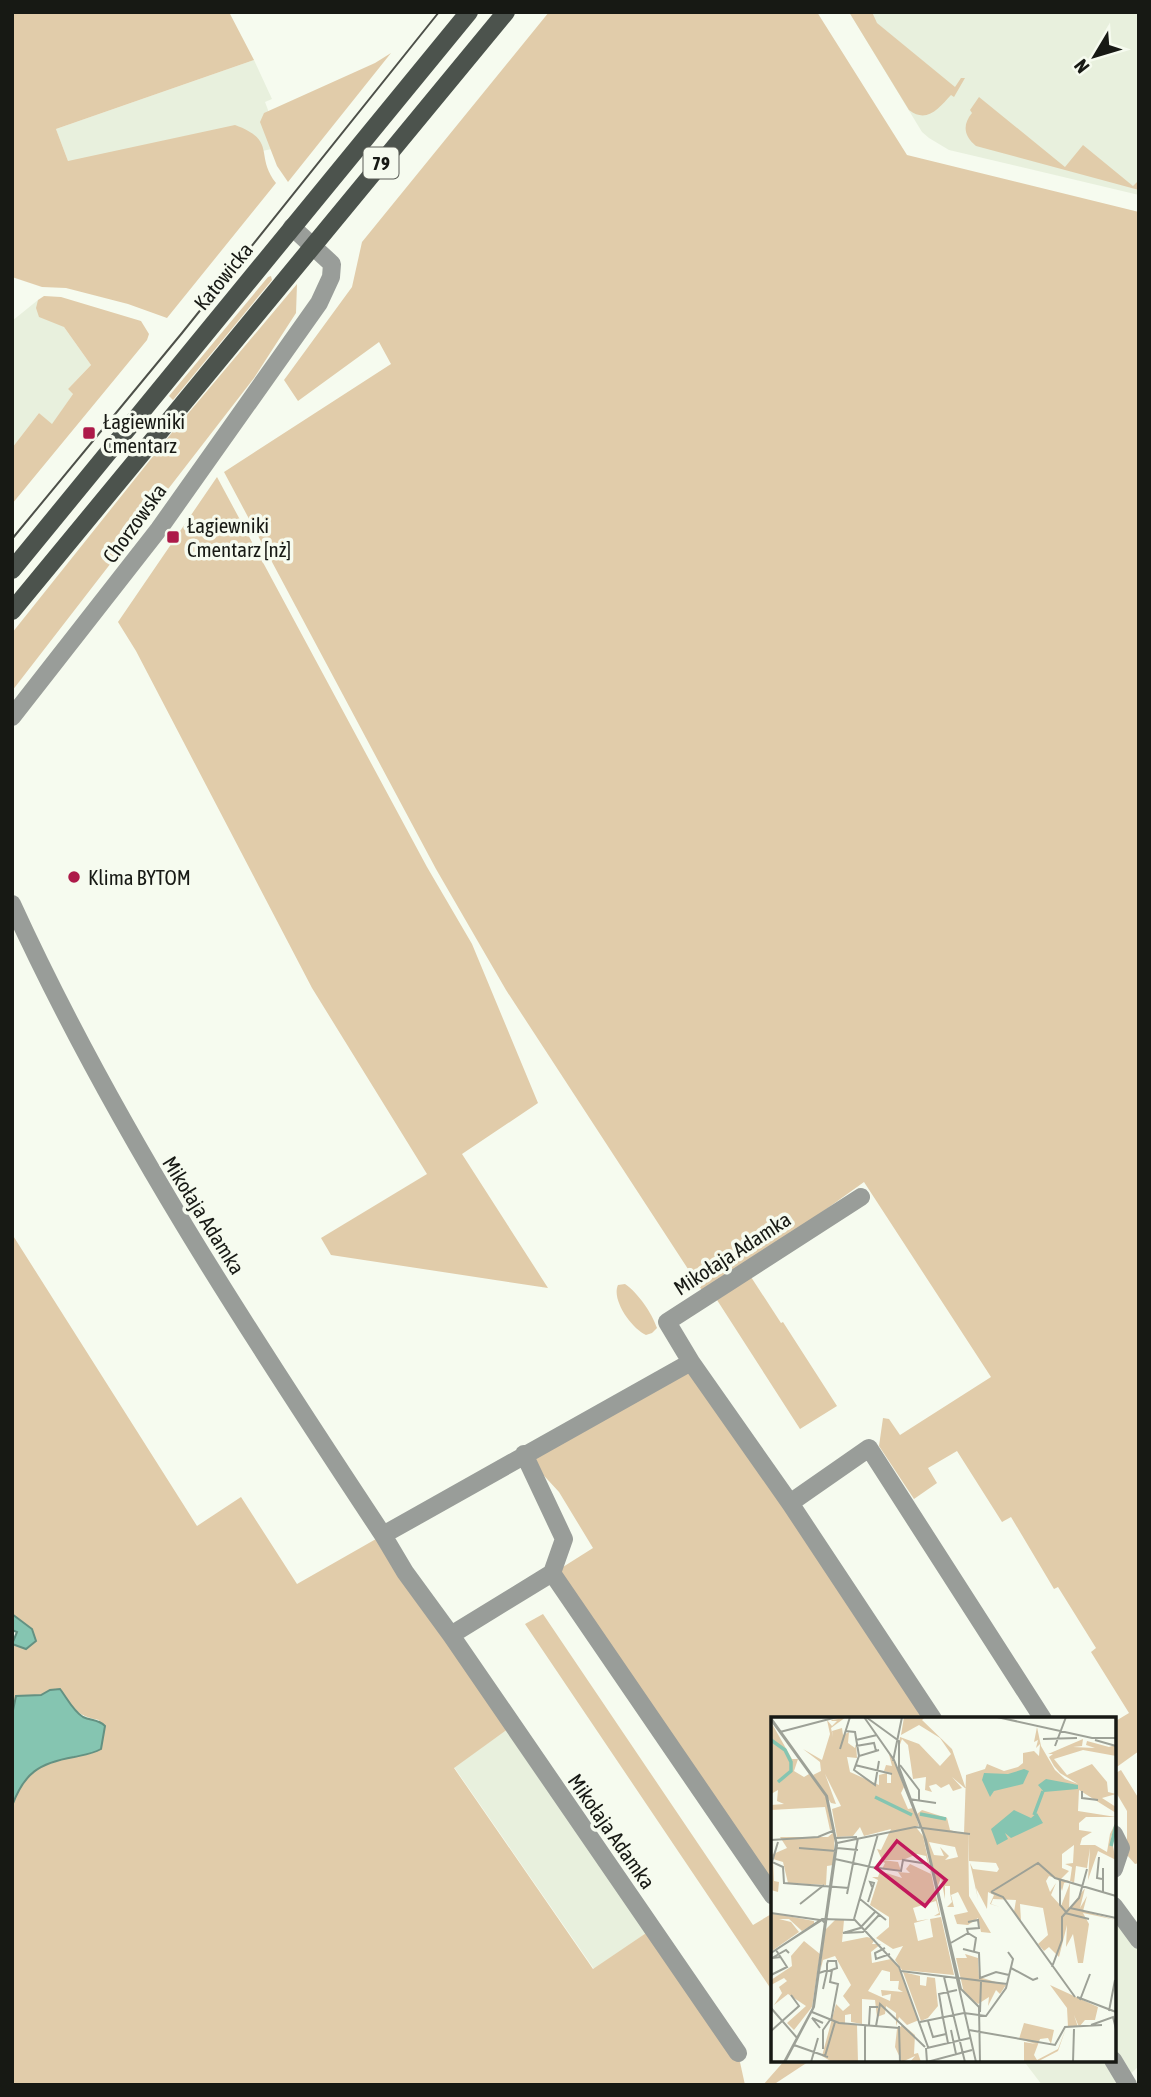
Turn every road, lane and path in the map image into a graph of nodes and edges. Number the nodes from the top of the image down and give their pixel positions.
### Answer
1 (469, 12) edge
2 (506, 12) edge
3 (296, 223) junction
4 (313, 245) junction
5 (12, 570) edge
6 (12, 611) edge
7 (12, 717) edge
8 (12, 904) edge
9 (861, 1197) dead end
10 (691, 1362) junction
11 (524, 1454) junction
12 (790, 1503) junction
13 (383, 1535) junction
14 (552, 1573) junction
15 (451, 1635) junction
16 (932, 1717) edge
17 (1042, 1717) edge
18 (1116, 1838) edge
19 (1116, 1863) edge
20 (771, 1893) edge
21 (1116, 1909) edge
22 (1139, 1940) edge
23 (738, 2053) dead end
24 (1114, 2062) edge
25 (1128, 2085) edge

1 - 3 main road, Katowicka / 79
2 - 4 main road, Chorzowska / 79
3 - 4 street
3 - 5 main road, Katowicka / 79
4 - 6 main road, Chorzowska / 79
4 - 7 street, Chorzowska
8 - 13 street, Mikołaja Adamka
9 - 10 street, Mikołaja Adamka
10 - 11 street
10 - 12 street, Mikołaja Adamka
11 - 13 street
11 - 14 street
12 - 16 street, Mikołaja Adamka
12 - 17 street
13 - 15 street, Mikołaja Adamka
14 - 15 street
14 - 20 street
15 - 23 street, Mikołaja Adamka
18 - 19 street
21 - 22 street
24 - 25 street

